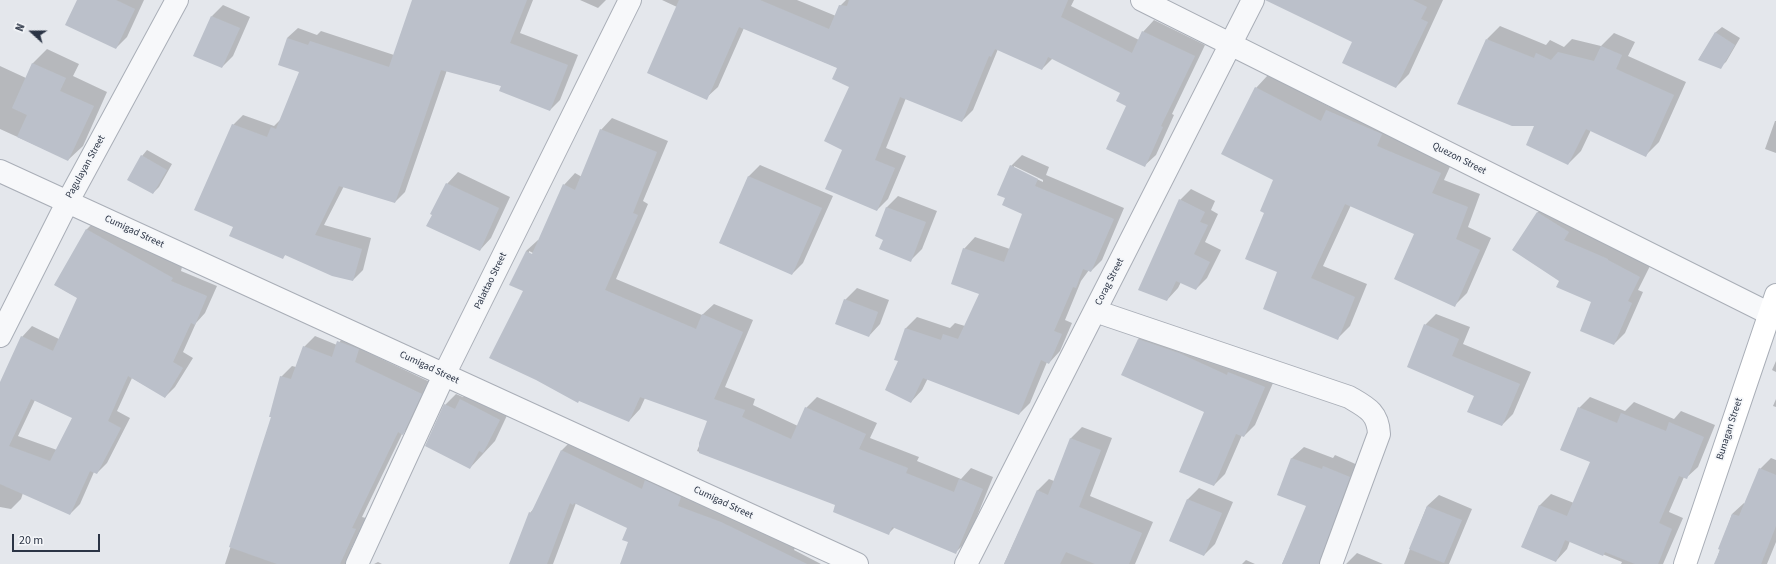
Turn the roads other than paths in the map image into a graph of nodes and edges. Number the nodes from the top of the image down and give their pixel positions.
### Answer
1 (177, 0) edge
2 (630, 0) edge
3 (1142, 0) edge
4 (1253, 0) edge
5 (1231, 45) junction
6 (0, 171) edge
7 (68, 201) junction
8 (1774, 308) edge
9 (1095, 311) junction
10 (0, 336) edge
11 (444, 375) junction
12 (357, 564) edge
13 (857, 564) edge
14 (966, 564) edge
15 (1331, 564) edge
16 (1685, 564) edge

1 - 7 street, Pagulayan Street
2 - 11 street, Palattao Street
3 - 5 street, Quezon Street
4 - 5 street, Corag Street
5 - 8 street, Quezon Street
5 - 9 street, Corag Street
6 - 7 street, Cumigad Street
7 - 10 street, Pagulayan Street
7 - 11 street, Cumigad Street
8 - 16 main road, Bunagan Street
9 - 14 street, Corag Street
9 - 15 street
11 - 12 street, Palattao Street
11 - 13 street, Cumigad Street

